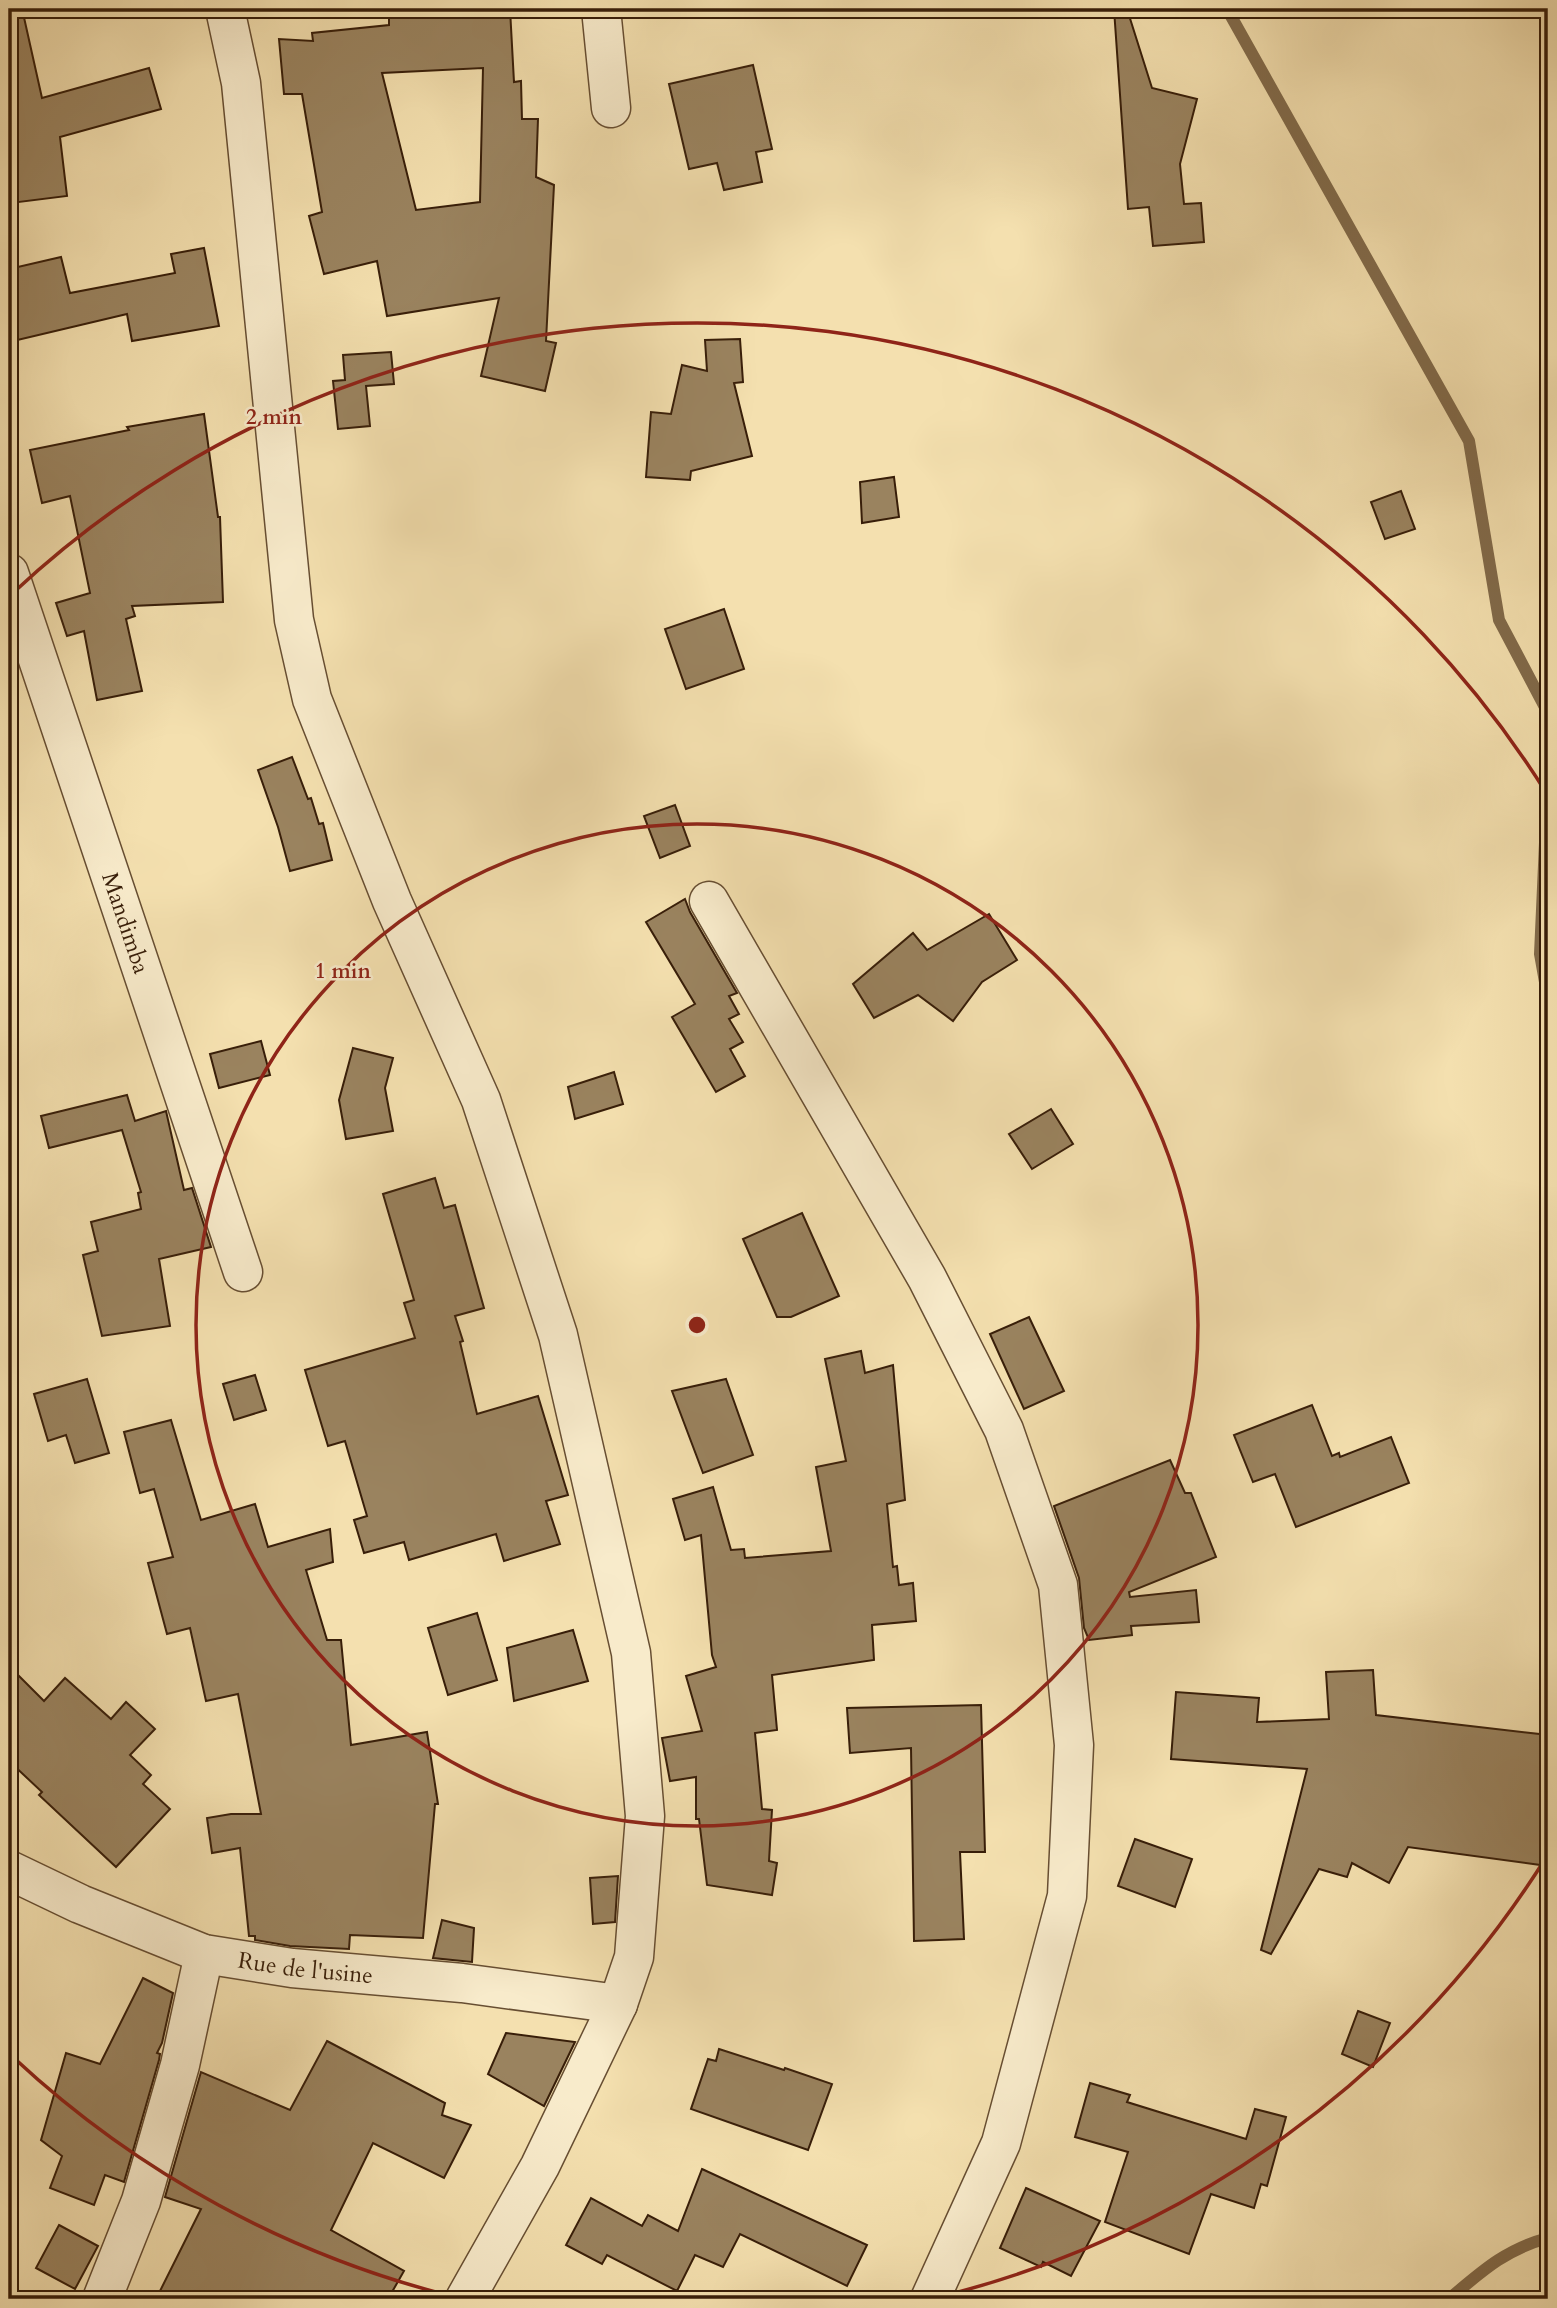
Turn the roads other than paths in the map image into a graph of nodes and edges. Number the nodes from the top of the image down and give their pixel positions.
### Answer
1 (225, 9) edge
2 (601, 9) edge
3 (611, 108) dead end
4 (9, 573) edge
5 (709, 901) dead end
6 (243, 1272) dead end
7 (9, 1870) edge
8 (204, 1954) junction
9 (618, 2004) junction
10 (102, 2299) edge
11 (465, 2299) edge
12 (930, 2299) edge

1 - 9 street
2 - 3 street
4 - 6 street, Mandimba
5 - 12 street
7 - 8 street, Rue de l'usine
8 - 9 street, Rue de l'usine
8 - 10 street
9 - 11 street

